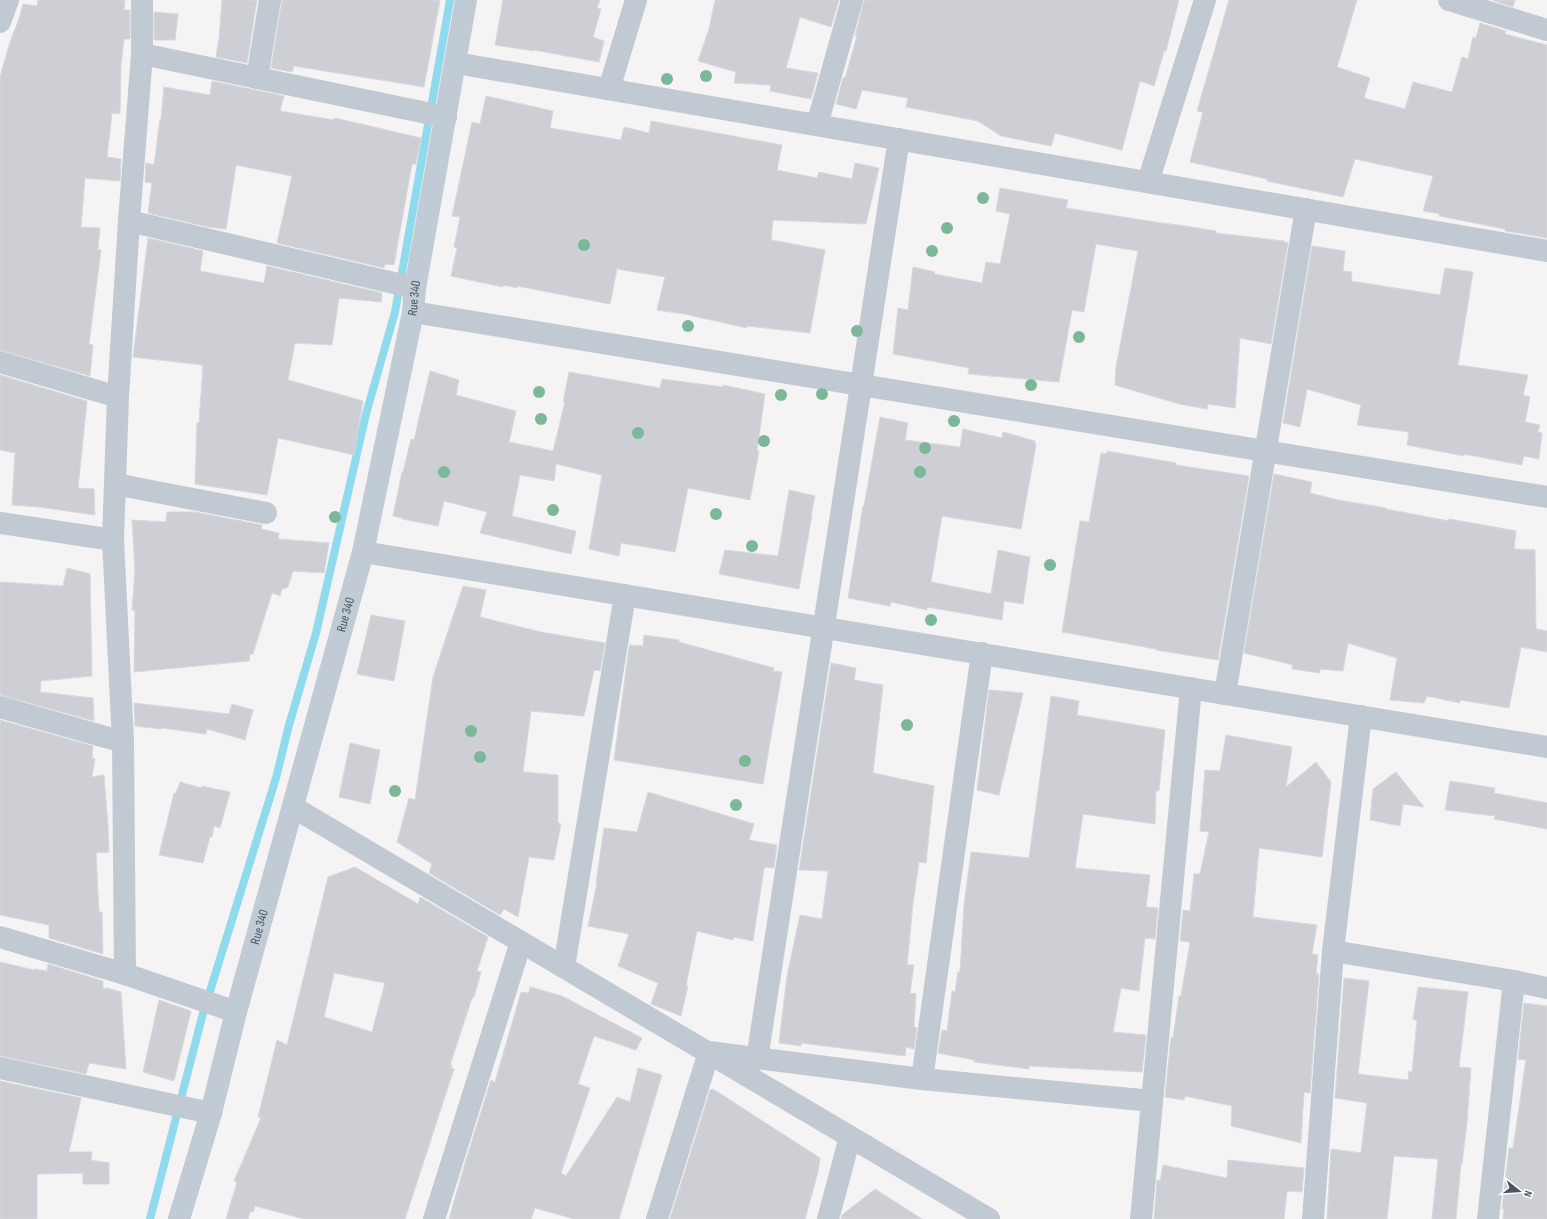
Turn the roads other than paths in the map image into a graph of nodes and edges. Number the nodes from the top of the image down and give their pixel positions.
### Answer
1 (8, 0) edge
2 (142, 0) edge
3 (270, 0) edge
4 (466, 0) edge
5 (636, 0) edge
6 (852, 0) edge
7 (1205, 0) edge
8 (1449, 0) edge
9 (0, 22) edge
10 (1547, 30) edge
11 (142, 54) junction
12 (456, 63) junction
13 (257, 78) junction
14 (609, 89) junction
15 (446, 118) junction
16 (817, 125) junction
17 (899, 139) junction
18 (1148, 182) junction
19 (1306, 209) junction
20 (129, 221) junction
21 (1547, 251) edge
22 (415, 288) junction
23 (413, 312) junction
24 (0, 362) edge
25 (861, 385) junction
26 (118, 397) junction
27 (1265, 451) junction
28 (115, 484) junction
29 (1547, 497) edge
30 (266, 513) dead end
31 (0, 523) edge
32 (113, 540) junction
33 (363, 552) junction
34 (625, 595) junction
35 (824, 628) junction
36 (982, 654) junction
37 (1191, 688) junction
38 (1225, 694) junction
39 (0, 707) edge
40 (1361, 716) junction
41 (123, 742) junction
42 (1547, 747) edge
43 (293, 807) junction
44 (0, 937) edge
45 (521, 942) junction
46 (1333, 951) junction
47 (564, 967) junction
48 (125, 974) junction
49 (1514, 981) junction
50 (1547, 988) edge
51 (236, 1012) junction
52 (709, 1052) junction
53 (757, 1059) junction
54 (0, 1068) edge
55 (922, 1079) junction
56 (1152, 1101) junction
57 (211, 1113) junction
58 (850, 1137) junction
59 (179, 1219) edge
60 (434, 1219) edge
61 (657, 1219) edge
62 (828, 1219) edge
63 (989, 1219) edge
64 (1141, 1219) edge
65 (1313, 1219) edge
66 (1488, 1219) edge

1 - 9 street
2 - 11 street
3 - 13 street
4 - 12 street, Rue 340
5 - 14 street
6 - 16 street
7 - 18 street
8 - 10 street
11 - 13 street
11 - 20 street
12 - 14 street
12 - 15 street, Rue 340
13 - 15 street
14 - 16 street
15 - 22 street, Rue 340
16 - 17 street
17 - 18 street
17 - 25 street
18 - 19 street
19 - 21 street
19 - 27 street
20 - 22 street
20 - 26 street
22 - 23 street, Rue 340
23 - 25 street
23 - 33 street, Rue 340
24 - 26 street
25 - 27 street
25 - 35 street
26 - 28 street
27 - 29 street
27 - 38 street
28 - 30 street
28 - 32 street
31 - 32 street
32 - 41 street
33 - 34 street
33 - 43 street, Rue 340
34 - 35 street
34 - 47 street
35 - 36 street
35 - 53 street
36 - 37 street
36 - 55 street
37 - 38 street
37 - 56 street
38 - 40 street
39 - 41 street
40 - 42 street
40 - 46 street
41 - 48 street
43 - 45 street
43 - 51 street, Rue 340
44 - 48 street
45 - 47 street
45 - 60 street
46 - 49 street
46 - 65 street
47 - 52 street
48 - 51 street
49 - 50 street
49 - 66 street
51 - 57 street, Rue 340
52 - 53 street
52 - 58 street
52 - 61 street
53 - 55 street
54 - 57 street
55 - 56 street
56 - 64 street
57 - 59 street, Rue 340
58 - 62 street
58 - 63 street

